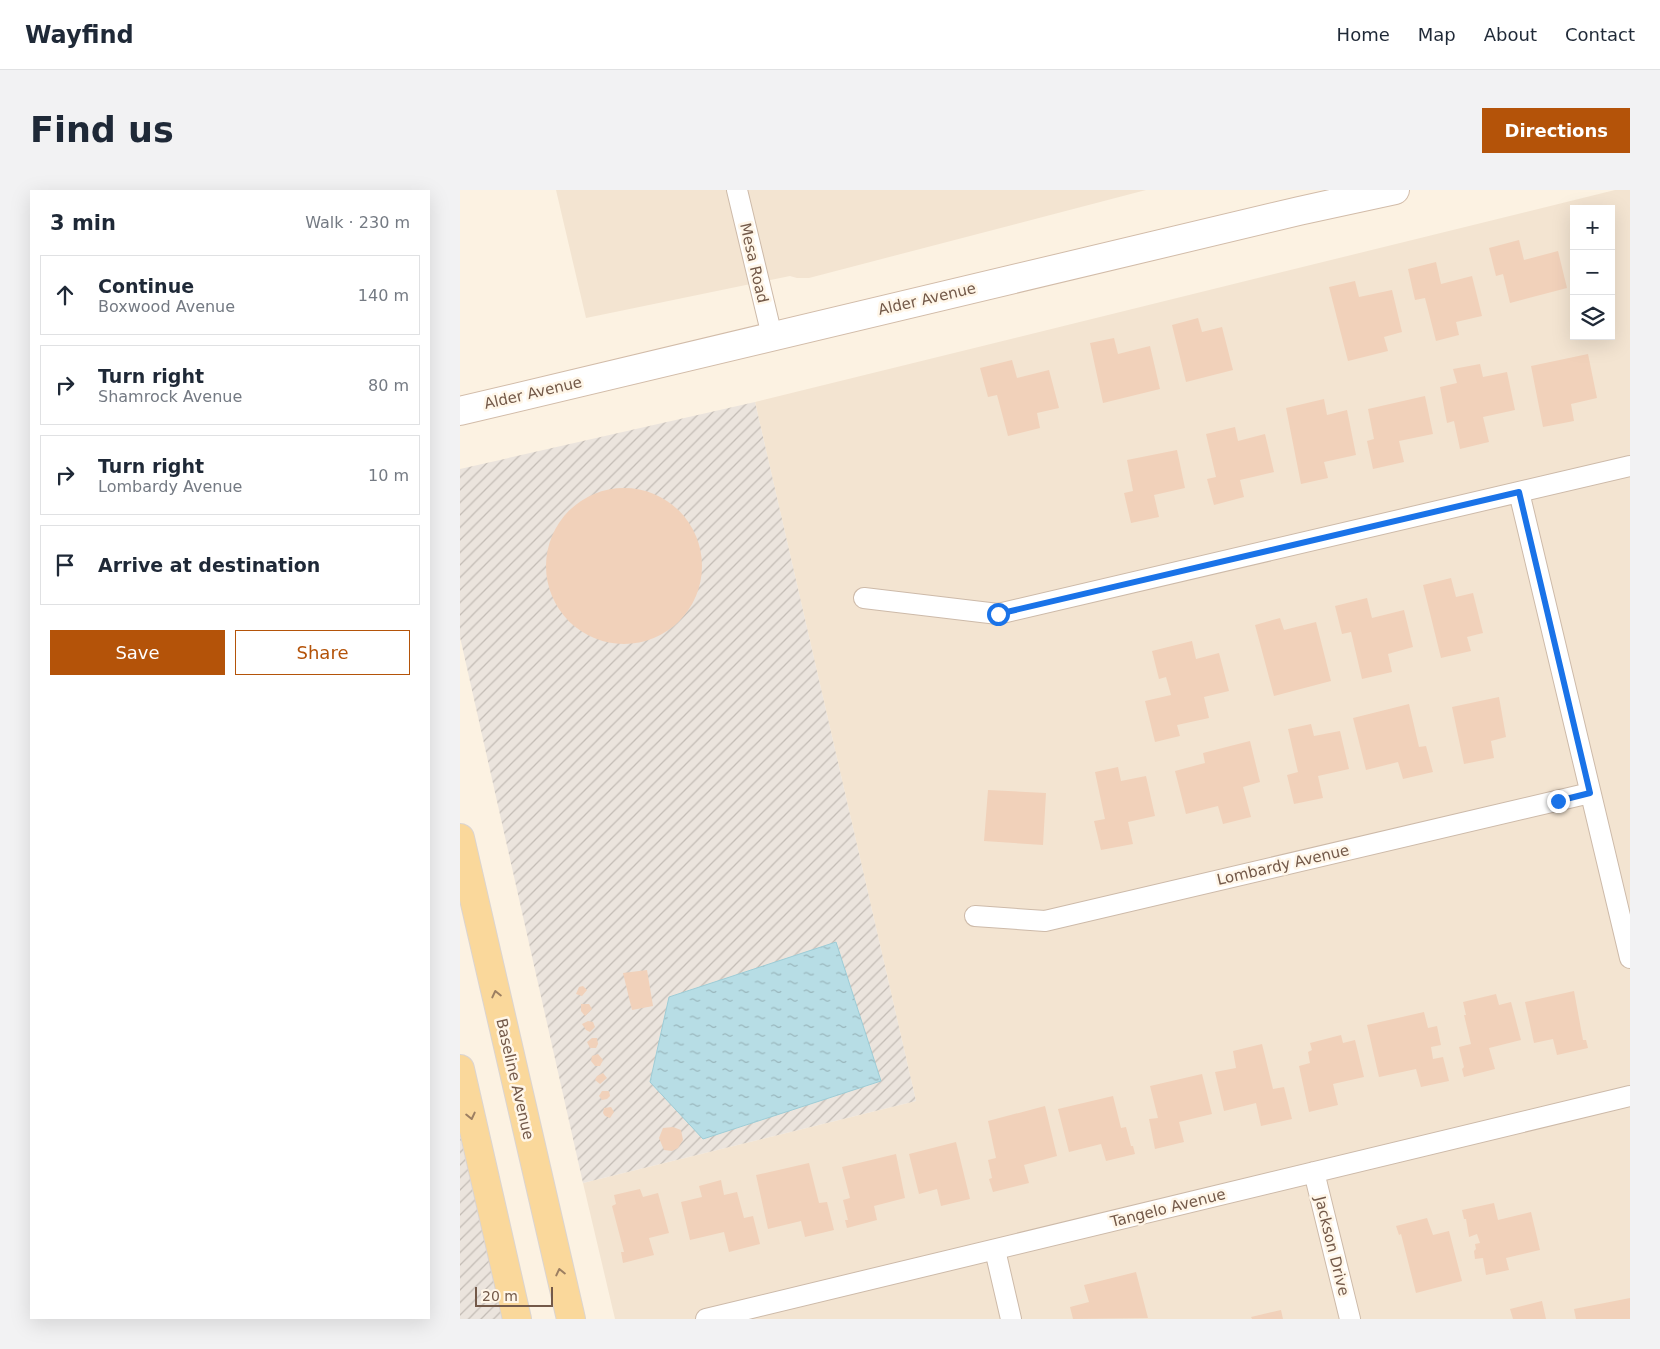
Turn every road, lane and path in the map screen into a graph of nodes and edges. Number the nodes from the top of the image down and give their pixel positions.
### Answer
1 (737, 190) edge
2 (1381, 192) edge
3 (772, 336) junction
4 (460, 411) edge
5 (1630, 466) edge
6 (1519, 492) junction
7 (864, 598) dead end
8 (1590, 793) junction
9 (460, 838) edge
10 (975, 916) dead end
11 (1630, 958) edge
12 (460, 1069) edge
13 (1630, 1096) edge
14 (1314, 1172) junction
15 (995, 1250) junction
16 (517, 1319) edge
17 (571, 1319) edge
18 (706, 1319) edge
19 (1011, 1319) edge
20 (1350, 1319) edge

1 - 3 street, Mesa Road
2 - 3 main road, Alder Avenue
3 - 4 main road, Alder Avenue
5 - 6 street
6 - 7 street
6 - 8 street
8 - 10 street, Lombardy Avenue
8 - 11 street
17 -> 9 main road, Baseline Avenue
12 -> 16 main road
13 - 14 street, Tangelo Avenue
14 - 15 street, Tangelo Avenue
14 - 20 street, Jackson Drive
15 - 18 street, Tangelo Avenue
15 - 19 street

